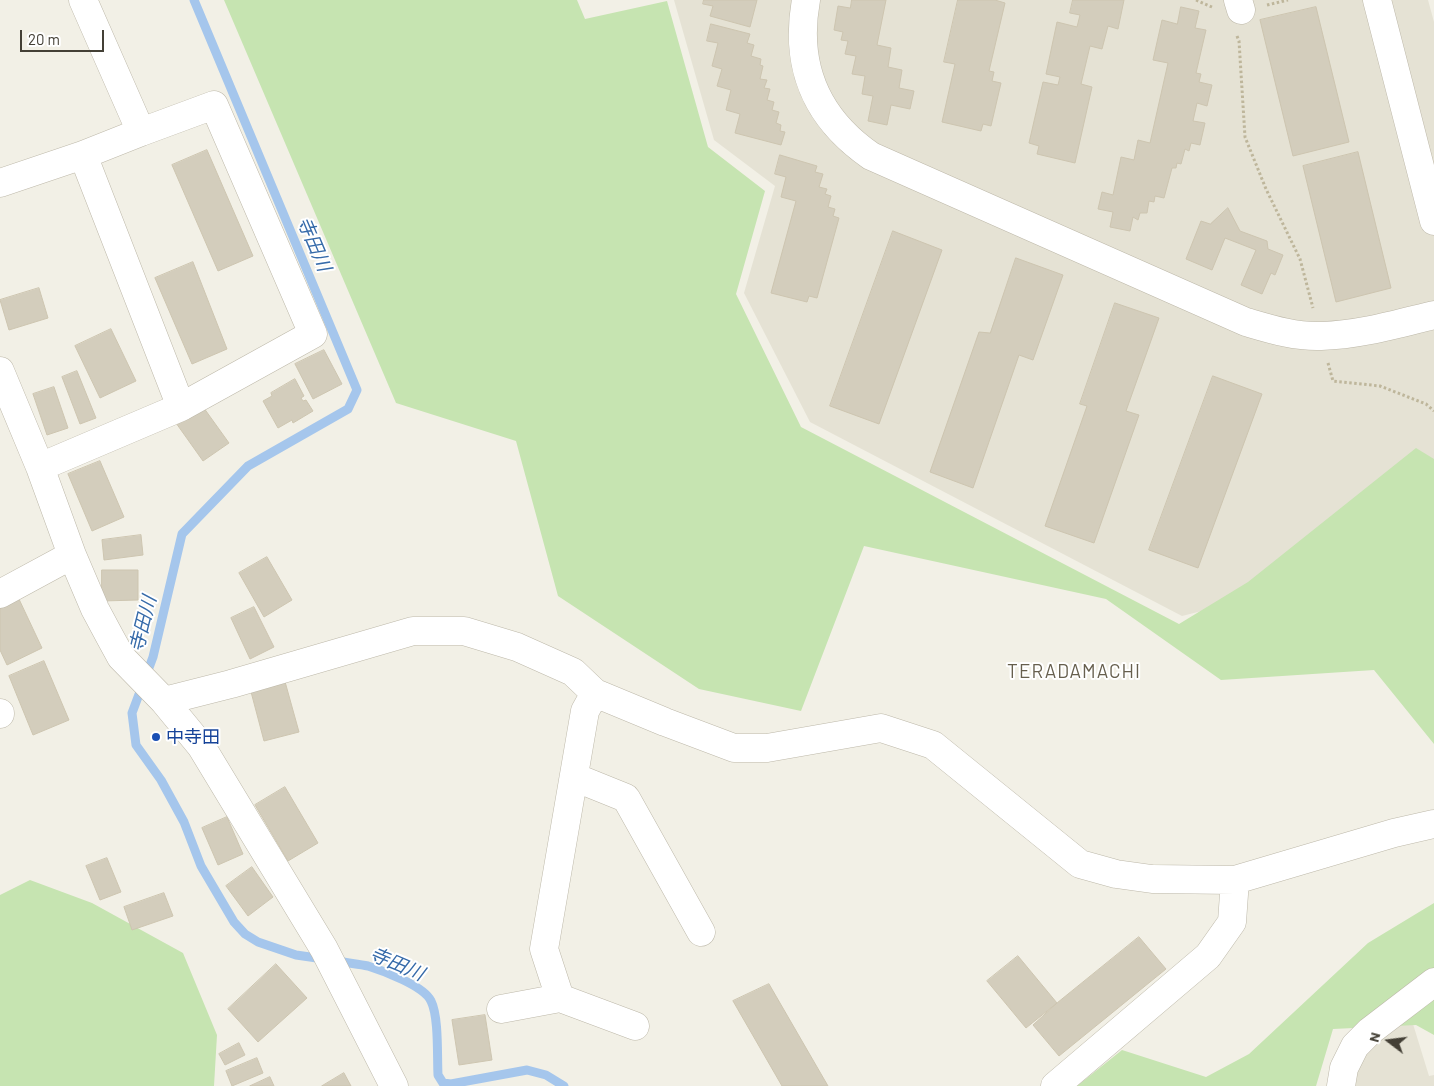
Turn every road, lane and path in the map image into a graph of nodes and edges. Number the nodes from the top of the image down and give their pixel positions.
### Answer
1 (83, 0) edge
2 (806, 0) edge
3 (1376, 0) edge
4 (1238, 15) edge
5 (141, 132) junction
6 (83, 155) junction
7 (0, 182) edge
8 (1434, 221) edge
9 (1313, 310) dead end
10 (1434, 315) edge
11 (1326, 356) dead end
12 (0, 371) edge
13 (181, 407) junction
14 (1434, 411) edge
15 (40, 467) junction
16 (72, 554) junction
17 (0, 594) edge
18 (149, 686) junction
19 (595, 693) junction
20 (574, 777) junction
21 (1434, 824) edge
22 (1235, 880) junction
23 (701, 932) dead end
24 (1434, 982) edge
25 (560, 998) junction
26 (502, 1009) dead end
27 (634, 1026) dead end
28 (394, 1086) edge
29 (1055, 1086) edge
30 (1341, 1086) edge

1 - 5 street
2 - 10 street
3 - 8 street
4 - 9 path
5 - 6 street
5 - 13 street
6 - 7 street
6 - 13 street
11 - 14 path
12 - 15 street
13 - 15 street
15 - 16 street
16 - 17 street
16 - 18 street
18 - 19 street
18 - 28 street
19 - 20 street
19 - 22 street
20 - 23 street
20 - 25 street
21 - 22 street
22 - 29 street
24 - 30 street
25 - 26 street
25 - 27 street

